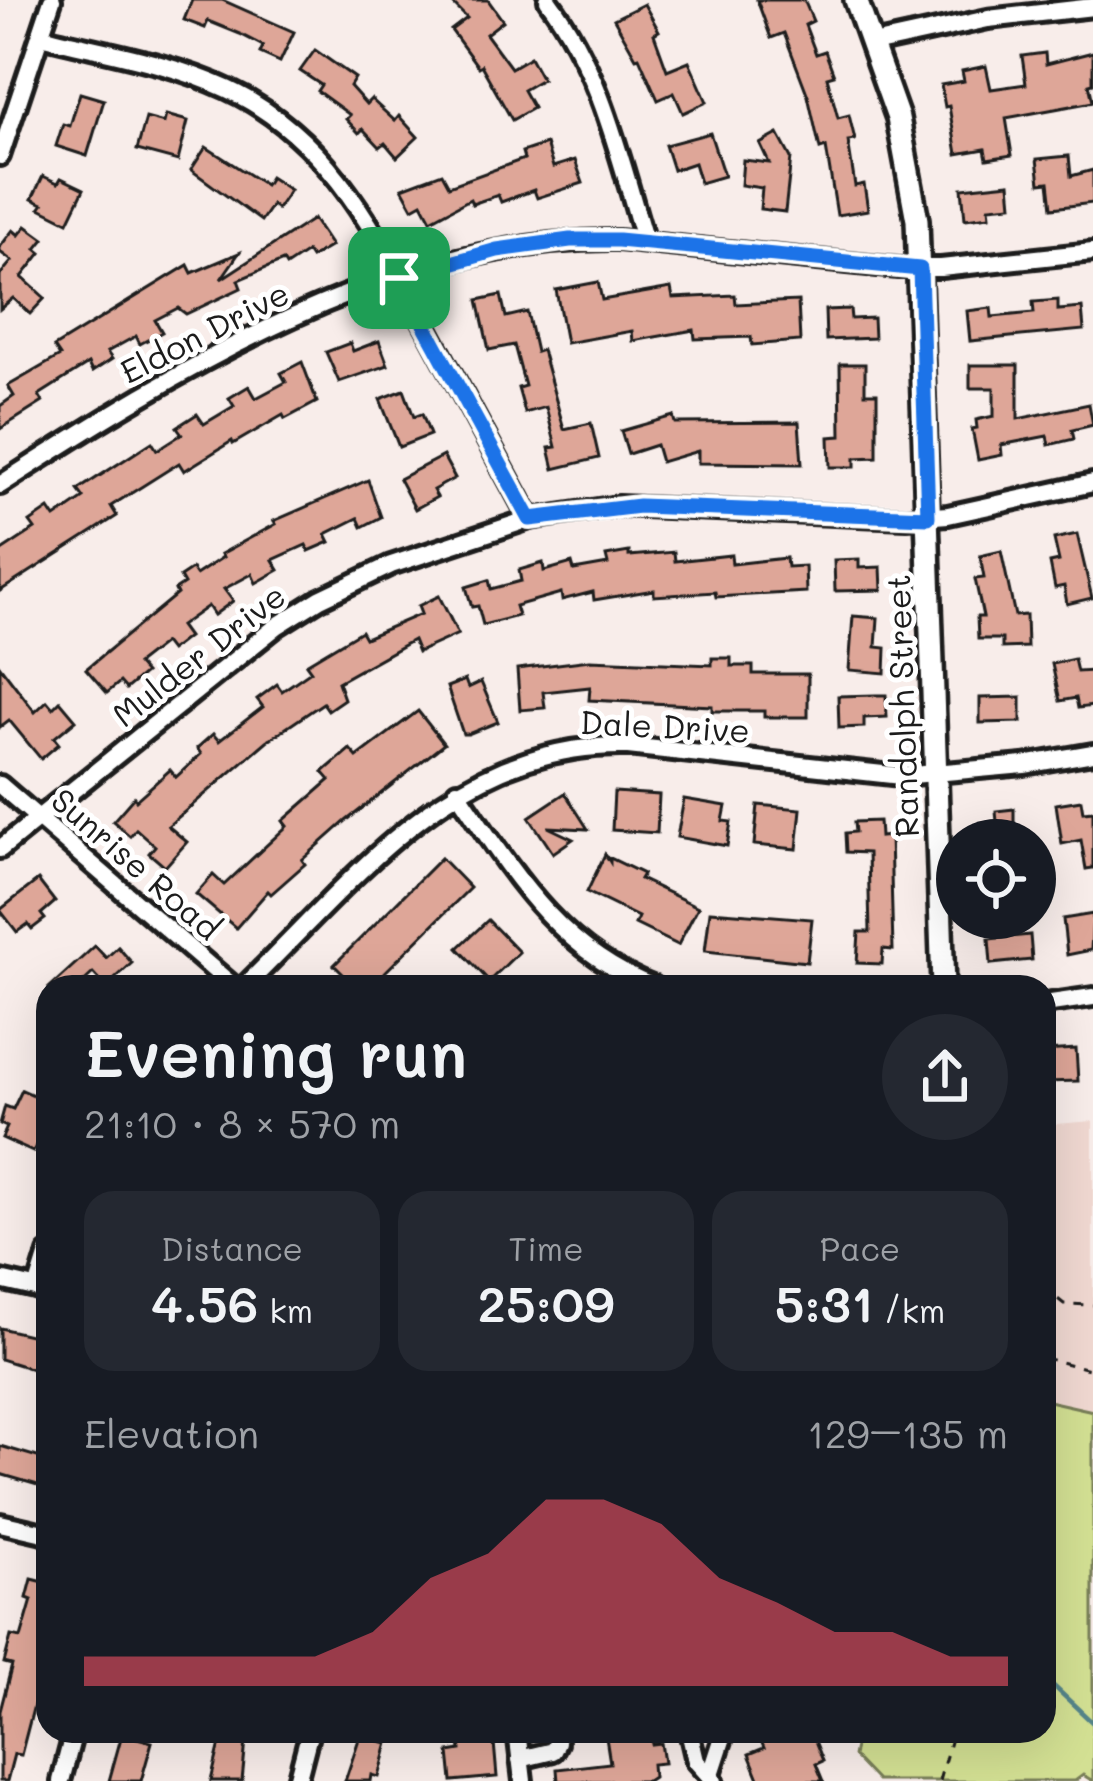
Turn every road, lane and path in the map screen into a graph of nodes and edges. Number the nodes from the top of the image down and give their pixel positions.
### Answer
1 (52, 0) edge
2 (548, 0) edge
3 (856, 0) edge
4 (1093, 7) edge
5 (41, 36) junction
6 (873, 44) junction
7 (0, 156) edge
8 (645, 242) junction
9 (1093, 252) edge
10 (920, 269) junction
11 (399, 278) junction
12 (1093, 483) edge
13 (0, 485) edge
14 (928, 517) junction
15 (530, 519) junction
16 (1093, 753) edge
17 (935, 773) junction
18 (0, 785) edge
19 (457, 791) junction
20 (38, 818) junction
21 (0, 849) edge
22 (220, 975) edge
23 (256, 975) edge
24 (630, 975) edge
25 (943, 975) edge
26 (1093, 997) edge
27 (1056, 1002) edge
28 (0, 1280) edge
29 (36, 1288) edge
30 (1056, 1298) edge
31 (1093, 1305) edge
32 (1056, 1361) edge
33 (1093, 1370) edge
34 (0, 1523) edge
35 (36, 1531) edge
36 (71, 1743) edge
37 (307, 1743) edge
38 (518, 1743) edge
39 (557, 1743) edge
40 (692, 1743) edge
41 (722, 1743) edge
42 (950, 1743) edge
43 (520, 1759) junction
44 (712, 1777) edge
45 (61, 1781) edge
46 (297, 1781) edge
47 (523, 1781) edge
48 (939, 1781) edge

1 - 5 street
2 - 8 street
3 - 6 street, Randolph Street
4 - 6 street
5 - 7 street
5 - 11 street
6 - 10 street, Randolph Street
8 - 10 street, Eldon Drive
8 - 11 street, Eldon Drive
9 - 10 street, Eldon Drive
10 - 14 street, Randolph Street
11 - 13 street, Eldon Drive
11 - 15 street
12 - 14 street, Mulder Drive
14 - 15 street, Mulder Drive
14 - 17 street, Randolph Street
15 - 20 street, Mulder Drive
16 - 17 street, Dale Drive
17 - 19 street, Dale Drive
17 - 25 street, Randolph Street
18 - 20 street, Sunrise Road
19 - 23 street, Dale Drive
19 - 24 street
20 - 21 street, Mulder Drive
20 - 22 street, Sunrise Road
26 - 27 street
28 - 29 street
30 - 31 path
32 - 33 path
34 - 35 street
36 - 45 street
37 - 46 street
38 - 43 street
39 - 43 street
40 - 44 street
41 - 44 street
42 - 48 path
43 - 47 street

